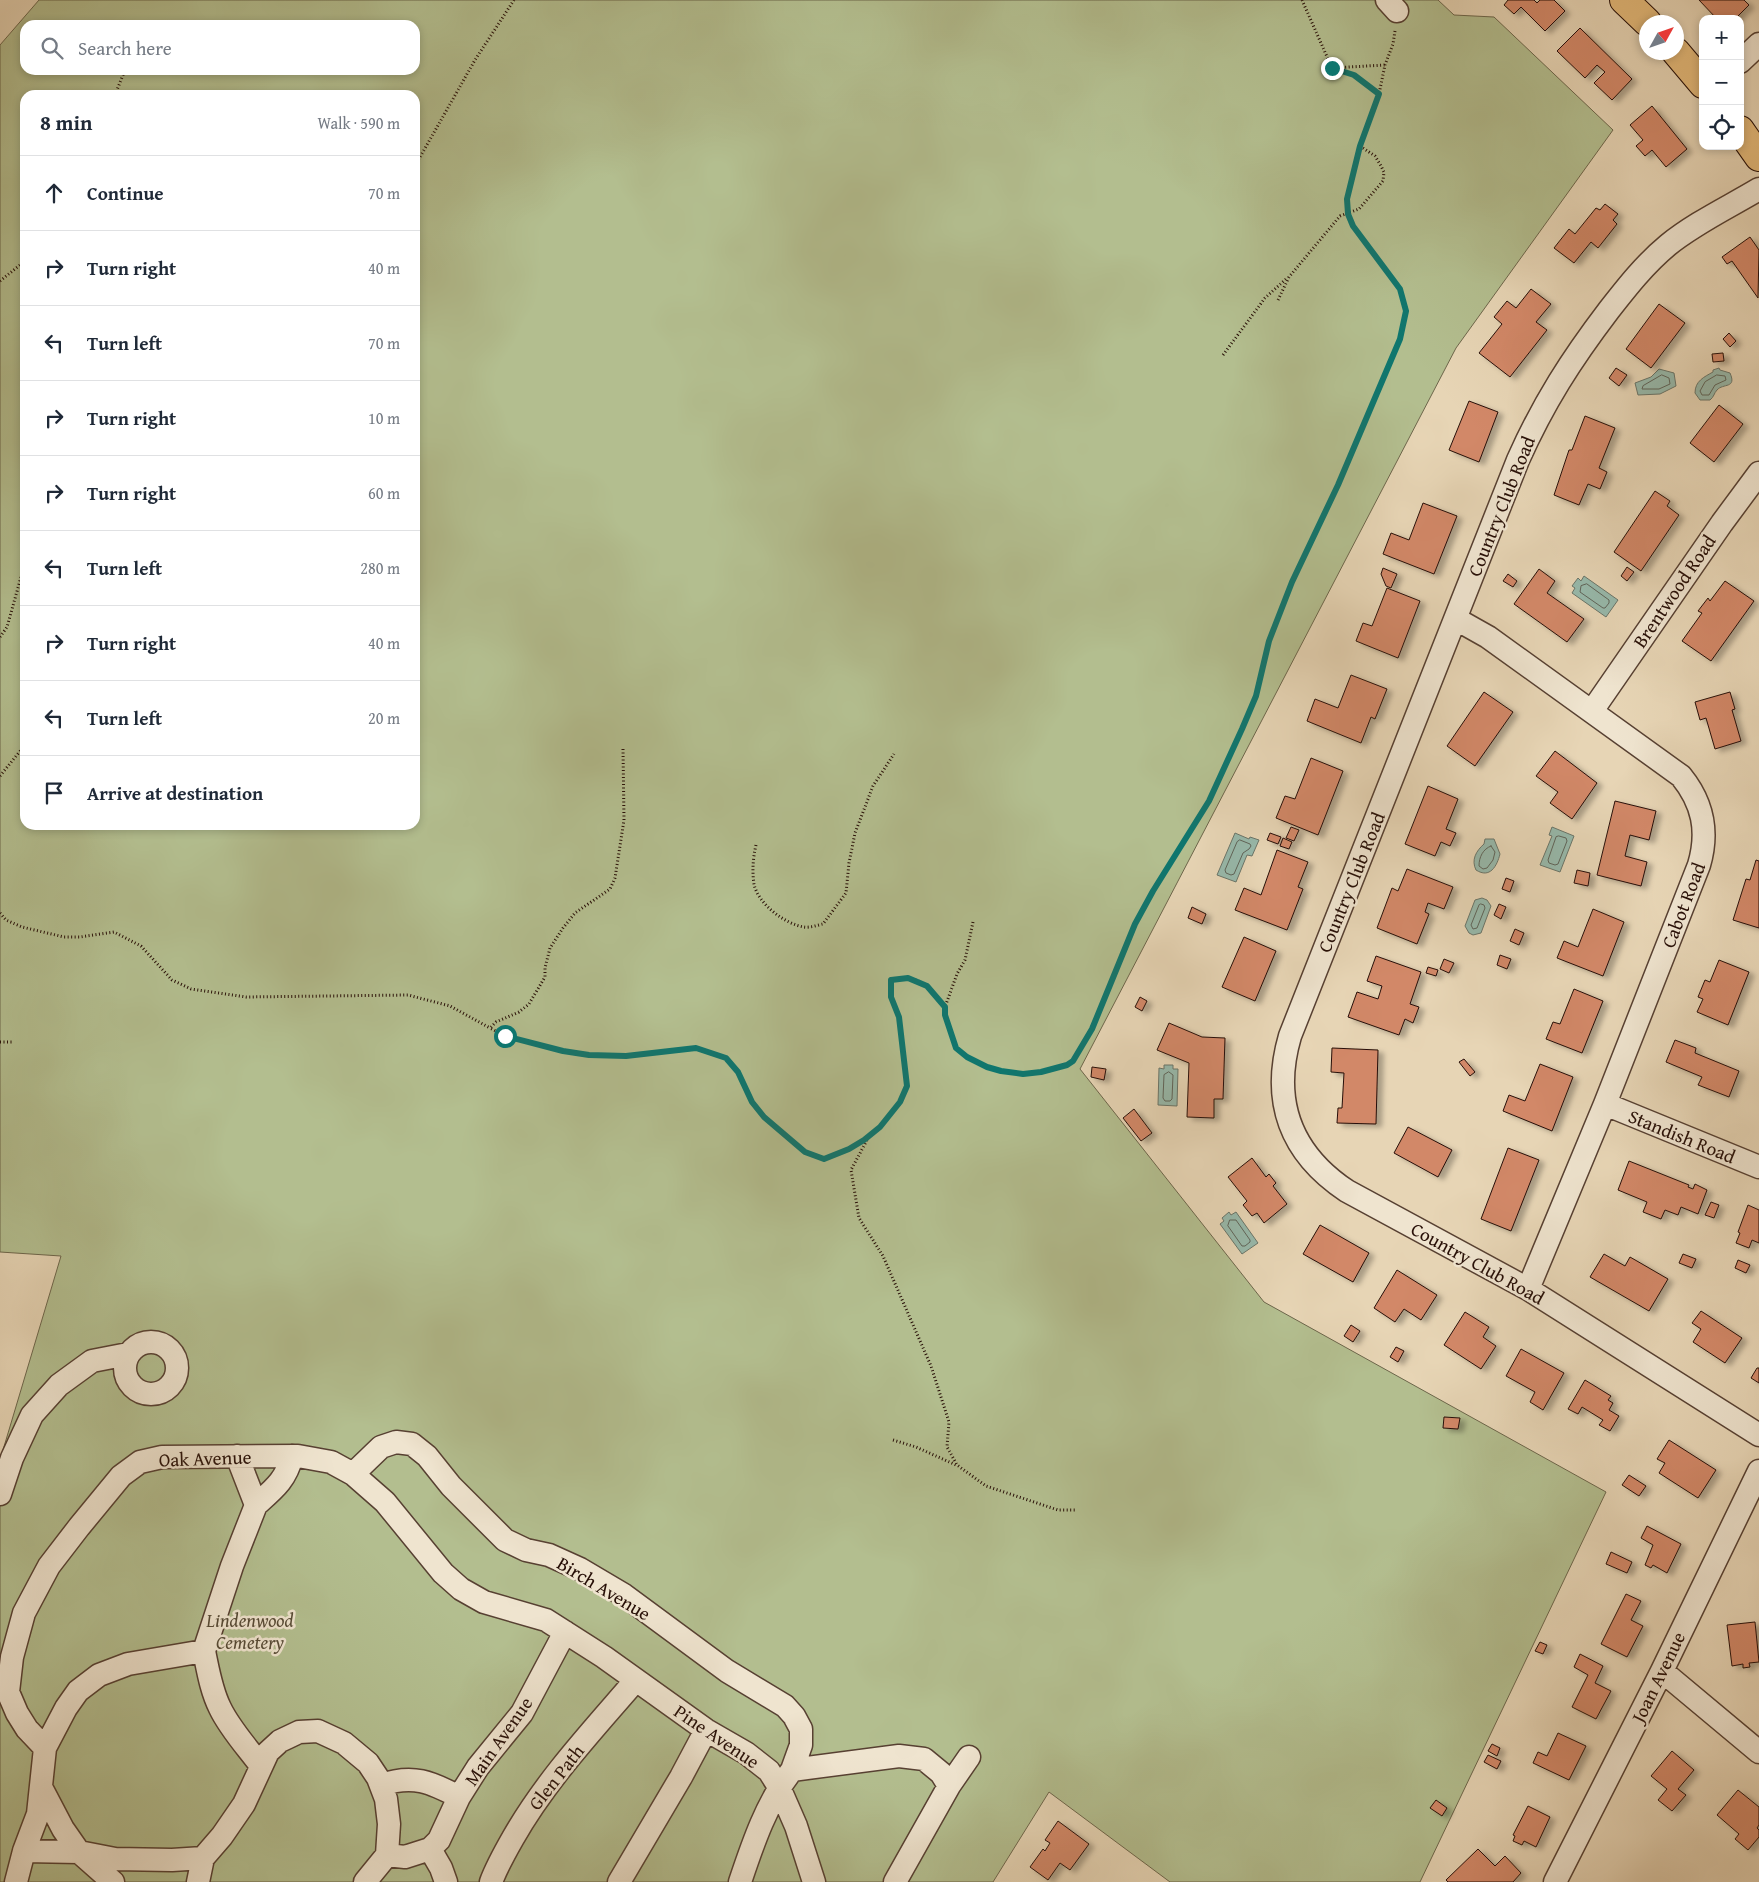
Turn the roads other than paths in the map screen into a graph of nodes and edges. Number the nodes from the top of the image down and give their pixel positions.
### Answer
1 (1624, 0) edge
2 (1640, 15) edge
3 (1759, 44) edge
4 (1683, 60) edge
5 (1742, 60) edge
6 (1699, 79) edge
7 (1744, 136) edge
8 (1759, 157) edge
9 (1759, 189) edge
10 (1759, 473) edge
11 (1456, 619) junction
12 (1592, 711) junction
13 (1605, 1104) junction
14 (1759, 1167) edge
15 (1528, 1289) junction
16 (128, 1354) dead end
17 (1759, 1435) edge
18 (237, 1456) junction
19 (292, 1456) junction
20 (1759, 1471) edge
21 (353, 1474) junction
22 (0, 1494) edge
23 (256, 1505) junction
24 (565, 1632) junction
25 (6, 1651) edge
26 (204, 1651) junction
27 (1662, 1671) junction
28 (634, 1680) junction
29 (706, 1730) junction
30 (45, 1748) junction
31 (1759, 1752) edge
32 (969, 1757) dead end
33 (261, 1766) junction
34 (786, 1778) junction
35 (381, 1785) junction
36 (949, 1786) junction
37 (41, 1787) junction
38 (459, 1797) junction
39 (430, 1849) junction
40 (24, 1851) junction
41 (79, 1852) junction
42 (387, 1855) junction
43 (203, 1858) junction
44 (16, 1882) edge
45 (113, 1882) edge
46 (198, 1882) edge
47 (365, 1882) edge
48 (446, 1882) edge
49 (491, 1882) edge
50 (619, 1882) edge
51 (740, 1882) edge
52 (814, 1882) edge
53 (895, 1882) edge
54 (1555, 1882) edge

1 - 2 main road
3 - 5 street
4 - 6 main road
7 - 8 main road
9 - 11 street, Country Club Road
10 - 12 street, Brentwood Road
11 - 12 street, Cabot Road
11 - 15 street, Country Club Road
12 - 13 street, Cabot Road
13 - 14 street, Standish Road
13 - 15 street, Cabot Road
15 - 17 street, Country Club Road
16 - 22 street
18 - 19 street, Oak Avenue
18 - 23 street
18 - 25 street, Oak Avenue
19 - 21 street, Oak Avenue
19 - 23 street
20 - 27 street, Joan Avenue
21 - 24 street, Oak Avenue
21 - 34 street, Birch Avenue
23 - 26 street
24 - 28 street, Pine Avenue
24 - 38 street, Main Avenue
25 - 30 street, Oak Avenue
26 - 30 street
26 - 33 street
27 - 31 street
27 - 54 street, Joan Avenue
28 - 29 street, Pine Avenue
28 - 49 street, Glen Path
29 - 34 street, Pine Avenue
29 - 50 street
30 - 37 street
32 - 36 street
33 - 35 street
33 - 43 street
34 - 36 street
34 - 51 street
34 - 52 street, Pine Avenue
35 - 38 street, Main Avenue
35 - 42 street
36 - 53 street
37 - 40 street
37 - 41 street
38 - 39 street, Main Avenue
39 - 42 street
39 - 48 street
40 - 41 street
40 - 44 street
41 - 43 street
41 - 45 street
42 - 47 street
43 - 46 street

